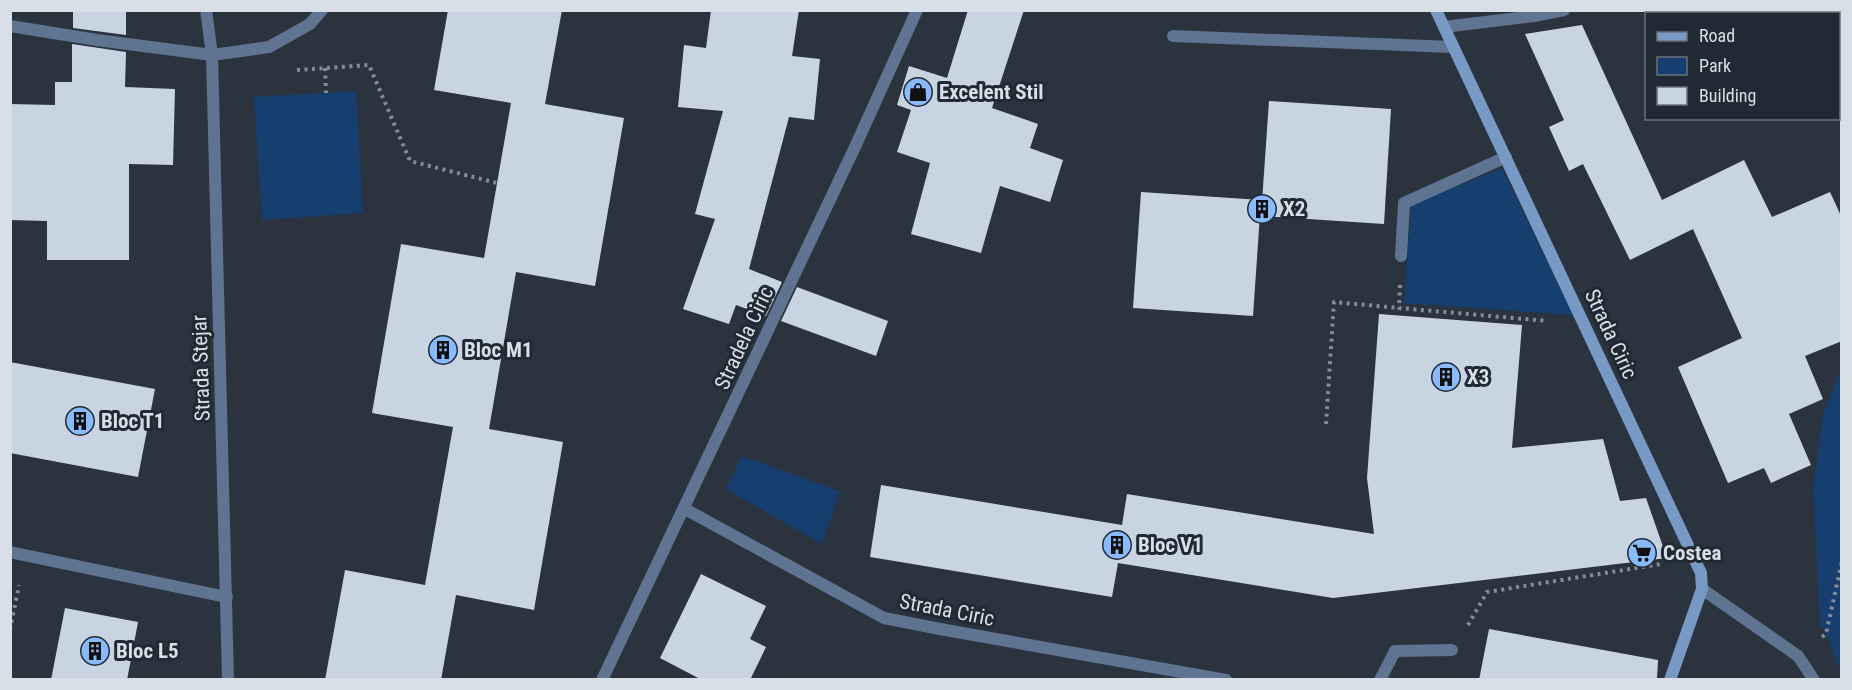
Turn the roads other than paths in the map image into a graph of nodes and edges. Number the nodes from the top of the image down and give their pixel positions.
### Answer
1 (206, 10) edge
2 (322, 10) edge
3 (917, 10) edge
4 (1436, 10) edge
5 (1564, 10) edge
6 (10, 26) edge
7 (1444, 27) junction
8 (1173, 36) dead end
9 (1452, 47) junction
10 (212, 55) junction
11 (1506, 157) junction
12 (1401, 256) road end
13 (685, 508) junction
14 (10, 552) edge
15 (1702, 589) junction
16 (227, 597) junction
17 (1452, 650) road end
18 (228, 680) edge
19 (602, 680) edge
20 (1226, 680) edge
21 (1380, 680) edge
22 (1670, 680) edge
23 (1814, 680) edge

1 - 10 street, Strada Stejar
2 - 10 street
3 - 13 street, Stradela Ciric
4 - 7 street, Strada Ciric
5 - 7 street
6 - 10 street
7 - 9 street, Strada Ciric
8 - 9 street
9 - 11 street, Strada Ciric
10 - 16 street, Strada Stejar
11 - 12 street
11 - 15 street, Strada Ciric
13 - 19 street, Stradela Ciric
13 - 20 street, Strada Ciric
14 - 16 street
15 - 22 street
15 - 23 street
16 - 18 street, Strada Stejar
17 - 21 street

